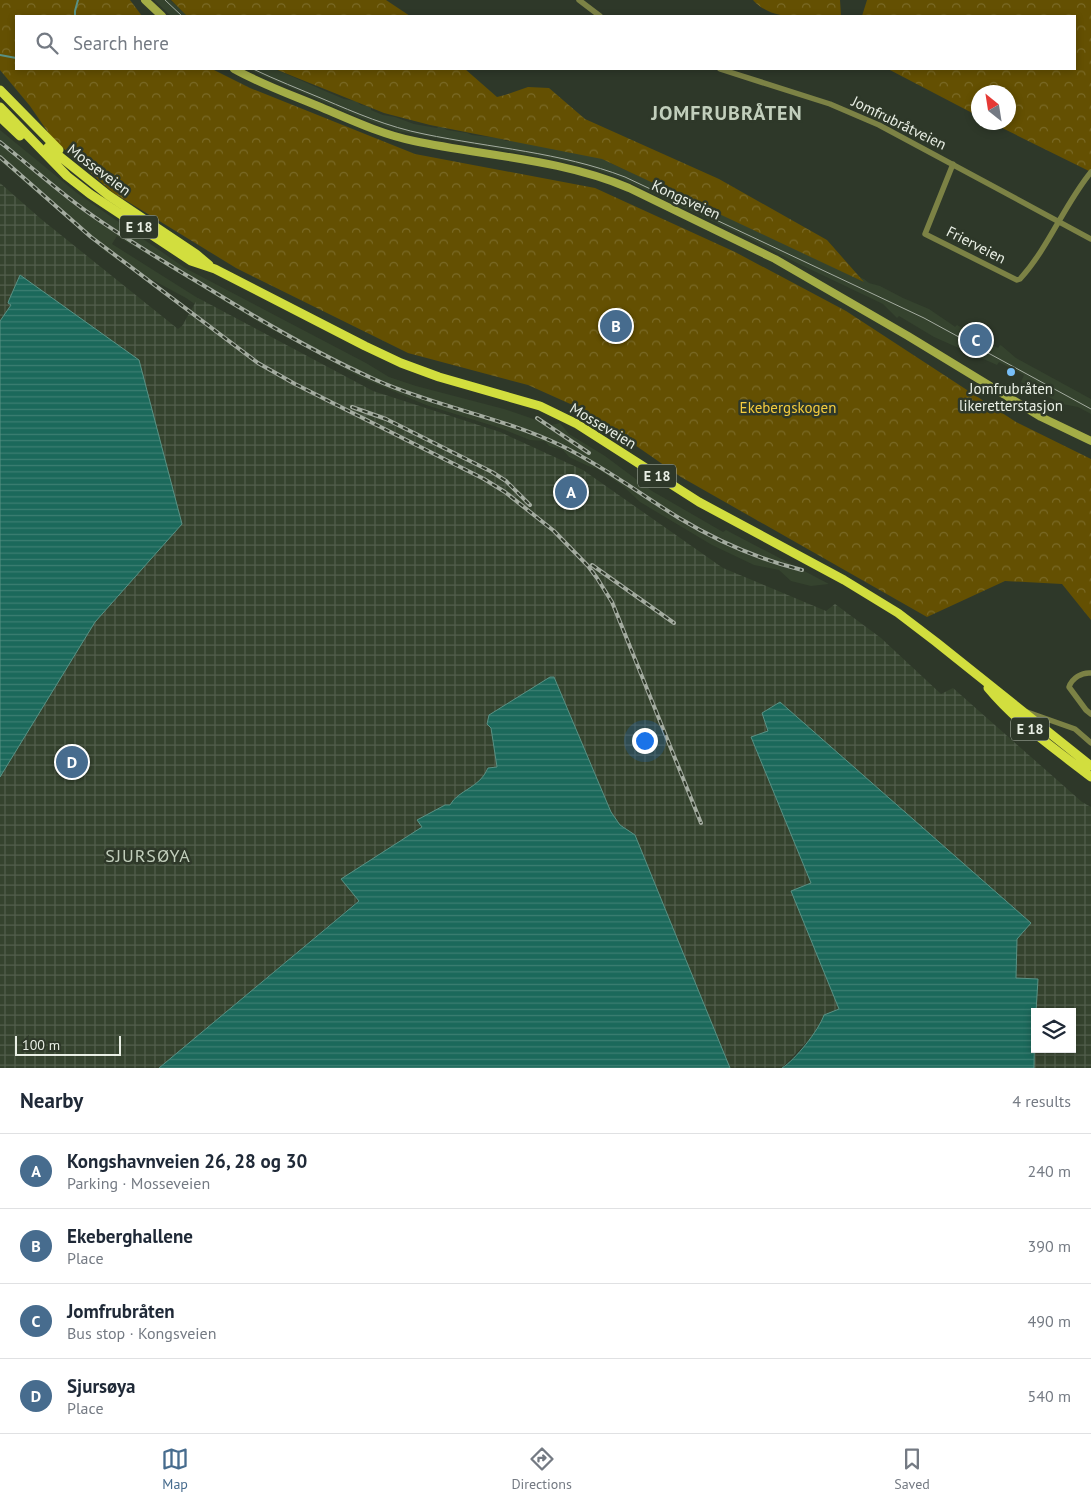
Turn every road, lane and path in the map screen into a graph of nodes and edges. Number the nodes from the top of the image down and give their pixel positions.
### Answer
1 (145, 0) edge
2 (578, 0) edge
3 (161, 15) edge
4 (599, 15) edge
5 (236, 70) edge
6 (723, 70) edge
7 (0, 90) edge
8 (0, 100) edge
9 (0, 107) edge
10 (0, 117) edge
11 (953, 164) junction
12 (73, 168) junction
13 (1091, 172) edge
14 (67, 176) junction
15 (1058, 221) junction
16 (1091, 239) edge
17 (215, 269) junction
18 (1091, 441) edge
19 (1090, 673) edge
20 (976, 674) junction
21 (1020, 709) junction
22 (1091, 714) edge
23 (1081, 734) junction
24 (1091, 737) edge
25 (1091, 743) edge
26 (1091, 766) edge
27 (1091, 777) edge

1 - 3 main road
2 - 4 street
5 - 18 main road, Kongsveien
6 - 11 street, Jomfrubråtveien
7 - 12 highway, E 18
8 - 12 highway, Mosseveien / E 18
9 - 14 highway, Mosseveien / E 18
10 - 14 highway, E 18
11 - 15 street, Jomfrubråtveien
11 - 15 street, Frierveien
12 - 17 highway, Mosseveien / E 18
13 - 15 street
14 - 17 highway, Mosseveien / E 18
15 - 16 street, Jomfrubråtveien
17 - 20 highway, Mosseveien / E 18
19 - 22 street
20 - 21 highway, Mosseveien / E 18
20 - 27 highway, Mosseveien / E 18
21 - 23 street, Mosseveien
21 - 26 highway, Mosseveien / E 18
23 - 24 street
23 - 25 street, Mosseveien

